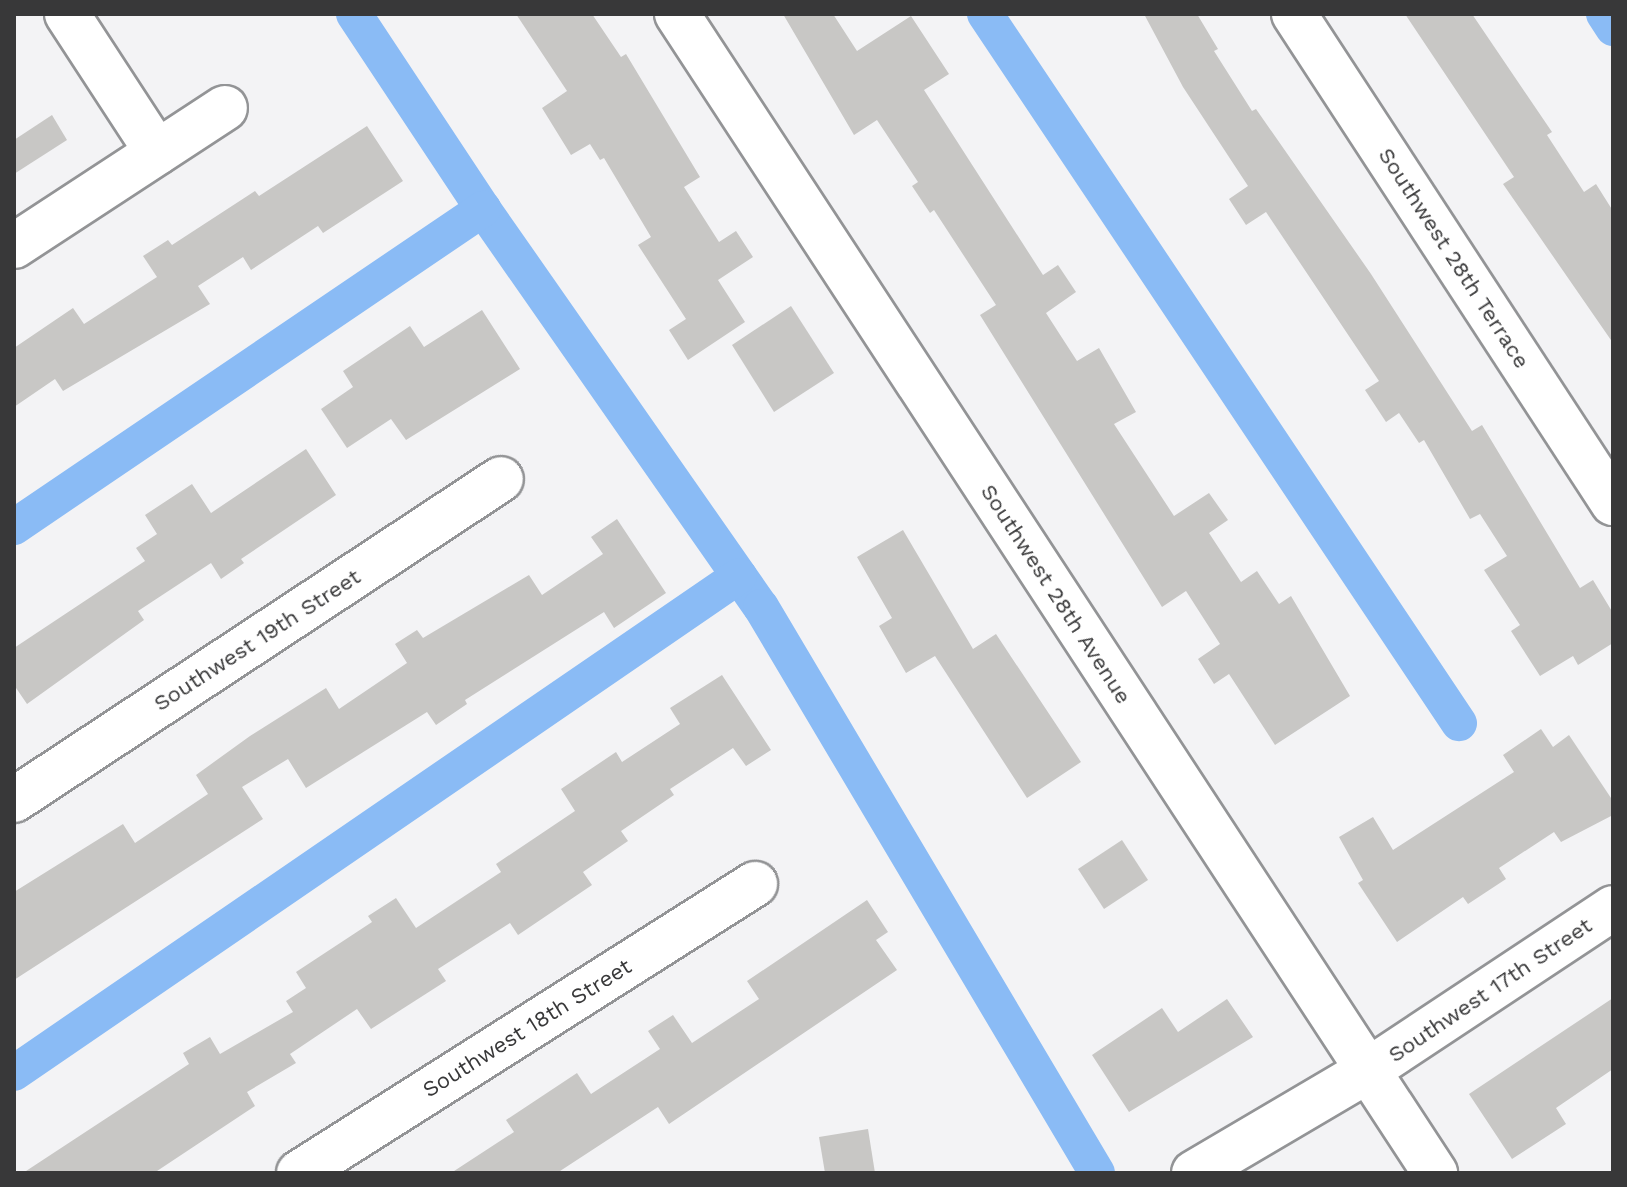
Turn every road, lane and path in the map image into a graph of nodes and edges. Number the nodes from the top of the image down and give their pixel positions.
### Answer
1 (67, 14) edge
2 (677, 14) edge
3 (1294, 14) edge
4 (225, 108) dead end
5 (157, 152) junction
6 (14, 246) edge
7 (501, 479) dead end
8 (1613, 503) edge
9 (14, 800) edge
10 (755, 884) dead end
11 (1613, 908) edge
12 (1367, 1071) junction
13 (299, 1173) edge
14 (1194, 1173) edge
15 (1435, 1173) edge

1 - 5 street
2 - 12 street, Southwest 28th Avenue
3 - 8 street, Southwest 28th Terrace
4 - 5 street
5 - 6 street
7 - 9 street, Southwest 19th Street
10 - 13 street, Southwest 18th Street
11 - 12 street, Southwest 17th Street
12 - 14 street, Southwest 17th Street
12 - 15 street, Southwest 28th Avenue

